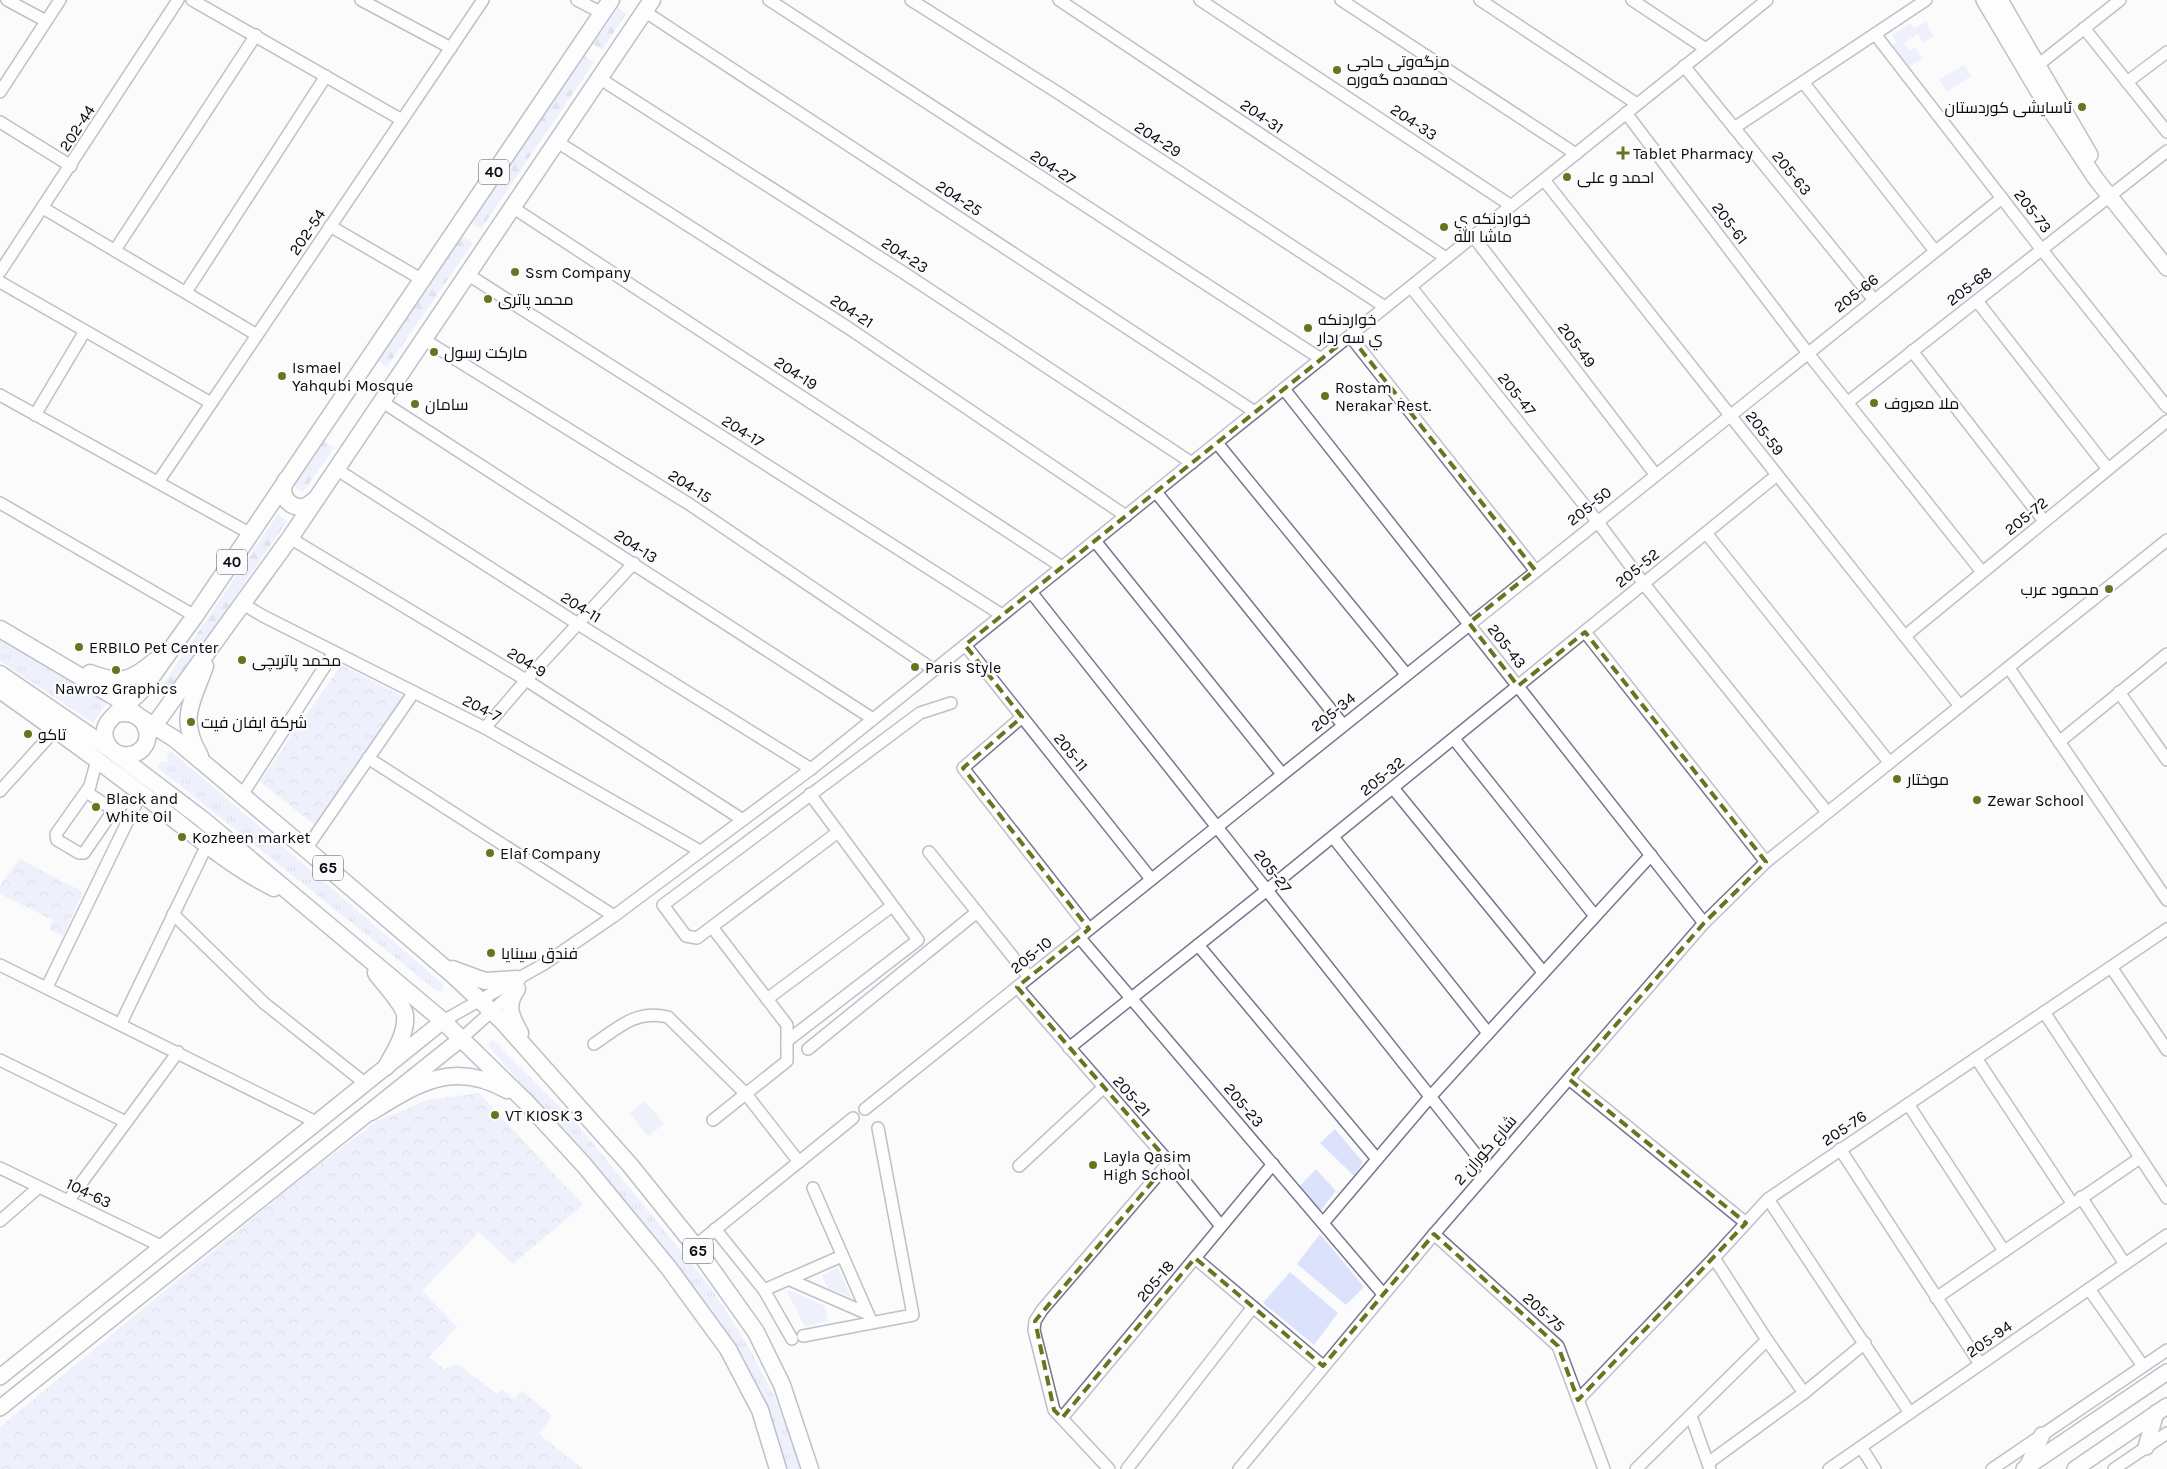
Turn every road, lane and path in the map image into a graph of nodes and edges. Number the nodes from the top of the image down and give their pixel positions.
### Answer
1 (7, 0) edge
2 (60, 0) edge
3 (178, 0) edge
4 (192, 0) edge
5 (361, 0) edge
6 (483, 0) edge
7 (578, 0) edge
8 (769, 0) edge
9 (912, 0) edge
10 (1059, 0) edge
11 (1200, 0) edge
12 (1341, 0) edge
13 (1480, 0) edge
14 (1632, 0) edge
15 (1767, 0) edge
16 (1926, 0) edge
17 (1984, 0) edge
18 (2000, 0) edge
19 (2120, 0) edge
20 (648, 6) edge
21 (607, 7) edge
22 (46, 21) junction
23 (2084, 28) junction
24 (1875, 34) junction
25 (256, 35) junction
26 (451, 48) junction
27 (1706, 49) junction
28 (2167, 52) edge
29 (2038, 65) junction
30 (1684, 66) junction
31 (326, 76) junction
32 (599, 78) junction
33 (1803, 82) junction
34 (2127, 82) junction
35 (1, 89) edge
36 (1637, 104) junction
37 (1626, 113) junction
38 (402, 120) junction
39 (0, 122) edge
40 (1734, 128) junction
41 (2167, 132) edge
42 (556, 141) junction
43 (2167, 151) edge
44 (1576, 154) junction
45 (72, 166) junction
46 (1544, 180) junction
47 (2111, 197) junction
48 (2002, 198) junction
49 (1510, 205) junction
50 (512, 207) junction
51 (43, 208) junction
52 (330, 226) junction
53 (1473, 236) junction
54 (115, 250) junction
55 (2042, 250) junction
56 (1935, 251) junction
57 (1446, 258) junction
58 (2167, 268) edge
59 (0, 272) edge
60 (467, 274) junction
61 (421, 279) junction
62 (0, 282) edge
63 (1411, 287) junction
64 (186, 292) junction
65 (1874, 300) junction
66 (1977, 301) junction
67 (1385, 307) junction
68 (85, 331) junction
69 (257, 335) junction
70 (1350, 336) junction
71 (423, 340) junction
72 (1912, 351) junction
73 (1807, 352) junction
74 (1321, 359) junction
75 (1284, 389) junction
76 (0, 396) edge
77 (381, 402) junction
78 (1848, 402) junction
79 (211, 403) junction
80 (2167, 407) edge
81 (1254, 412) junction
82 (1730, 414) junction
83 (35, 415) junction
84 (2167, 421) edge
85 (1217, 443) junction
86 (1192, 463) junction
87 (2108, 469) junction
88 (336, 470) junction
89 (1655, 474) junction
90 (1777, 475) junction
91 (286, 480) junction
92 (158, 482) junction
93 (1156, 492) junction
94 (316, 498) junction
95 (0, 504) edge
96 (1126, 516) junction
97 (1597, 520) junction
98 (2044, 522) junction
99 (1706, 533) junction
100 (251, 534) junction
101 (290, 538) junction
102 (1095, 540) junction
103 (2167, 540) edge
104 (634, 563) junction
105 (1062, 568) junction
106 (1535, 570) junction
107 (1982, 572) junction
108 (1644, 584) junction
109 (1031, 592) junction
110 (243, 604) junction
111 (1002, 615) junction
112 (194, 616) junction
113 (1469, 623) junction
114 (578, 624) junction
115 (0, 629) edge
116 (1585, 632) junction
117 (1905, 636) junction
118 (965, 645) junction
119 (171, 648) junction
120 (212, 648) junction
121 (334, 652) junction
122 (2167, 654) edge
123 (58, 662) junction
124 (2009, 668) junction
125 (934, 670) junction
126 (0, 674) edge
127 (1406, 674) junction
128 (526, 680) junction
129 (1518, 686) junction
130 (0, 690) edge
131 (414, 692) junction
132 (2119, 692) junction
133 (951, 703) dead end
134 (1960, 706) junction
135 (127, 712) junction
136 (1022, 718) junction
137 (872, 720) junction
138 (1343, 724) junction
139 (485, 728) junction
140 (55, 730) junction
141 (151, 730) junction
142 (1454, 739) junction
143 (2059, 742) junction
144 (111, 750) junction
145 (368, 758) junction
146 (97, 760) junction
147 (2167, 760) edge
148 (203, 762) junction
149 (1889, 762) junction
150 (811, 769) junction
151 (1282, 774) junction
152 (90, 786) junction
153 (1393, 788) junction
154 (0, 792) edge
155 (810, 794) junction
156 (143, 795) junction
157 (242, 795) junction
158 (115, 808) junction
159 (1827, 812) junction
160 (743, 820) junction
161 (1217, 826) junction
162 (838, 832) junction
163 (1333, 837) junction
164 (207, 845) junction
165 (306, 849) junction
166 (700, 851) junction
167 (929, 852) dead end
168 (1650, 855) junction
169 (1766, 862) junction
170 (1151, 879) junction
171 (1267, 890) junction
172 (296, 899) junction
173 (2167, 900) edge
174 (892, 906) junction
175 (977, 912) junction
176 (174, 914) junction
177 (614, 916) junction
178 (1595, 916) junction
179 (1704, 923) junction
180 (712, 927) junction
181 (1089, 929) junction
182 (2167, 929) edge
183 (1079, 937) junction
184 (1198, 945) junction
185 (359, 951) junction
186 (424, 951) junction
187 (0, 965) edge
188 (2111, 967) junction
189 (1543, 972) junction
190 (1029, 977) junction
191 (517, 984) junction
192 (1017, 987) junction
193 (47, 988) junction
194 (1132, 998) junction
195 (768, 999) junction
196 (485, 1005) junction
197 (2044, 1012) junction
198 (443, 1021) junction
199 (121, 1023) junction
200 (1488, 1033) junction
201 (462, 1038) junction
202 (787, 1042) junction
203 (594, 1044) dead end
204 (1069, 1048) junction
205 (808, 1049) dead end
206 (2167, 1050) edge
207 (178, 1052) junction
208 (1976, 1058) junction
209 (0, 1060) edge
210 (539, 1062) junction
211 (386, 1067) junction
212 (1569, 1078) junction
213 (366, 1084) junction
214 (1103, 1088) junction
215 (746, 1094) junction
216 (1430, 1096) junction
217 (527, 1104) junction
218 (1908, 1104) junction
219 (865, 1109) dead end
220 (371, 1112) junction
221 (853, 1118) dead end
222 (713, 1120) dead end
223 (126, 1122) junction
224 (318, 1123) junction
225 (878, 1128) dead end
226 (1840, 1150) junction
227 (2140, 1158) junction
228 (1377, 1159) junction
229 (799, 1162) junction
230 (1169, 1162) junction
231 (1273, 1164) junction
232 (1019, 1166) dead end
233 (0, 1168) edge
234 (1489, 1171) junction
235 (39, 1187) junction
236 (813, 1188) dead end
237 (230, 1193) junction
238 (2167, 1198) edge
239 (1768, 1199) junction
240 (2077, 1200) junction
241 (68, 1201) junction
242 (246, 1212) junction
243 (0, 1221) edge
244 (1323, 1223) junction
245 (1746, 1223) junction
246 (1221, 1226) junction
247 (715, 1229) junction
248 (1434, 1234) junction
249 (2167, 1235) edge
250 (695, 1246) junction
251 (163, 1247) junction
252 (2004, 1251) junction
253 (842, 1256) junction
254 (1195, 1258) junction
255 (1714, 1258) junction
256 (2125, 1264) junction
257 (788, 1279) junction
258 (2089, 1289) junction
259 (764, 1290) junction
260 (1383, 1294) junction
261 (1936, 1298) junction
262 (1253, 1307) junction
263 (870, 1319) junction
264 (1767, 1340) junction
265 (1865, 1343) junction
266 (2167, 1350) edge
267 (1980, 1364) junction
268 (1323, 1366) junction
269 (2143, 1366) junction
270 (2167, 1372) edge
271 (0, 1377) edge
272 (1804, 1393) junction
273 (1578, 1400) junction
274 (0, 1408) edge
275 (2162, 1409) edge
276 (1910, 1413) junction
277 (1691, 1416) junction
278 (1062, 1418) junction
279 (2167, 1433) edge
280 (2042, 1435) junction
281 (1861, 1447) junction
282 (2146, 1447) junction
283 (1709, 1466) edge
284 (2026, 1468) edge
285 (778, 1469) edge
286 (810, 1469) edge
287 (1109, 1469) edge
288 (1128, 1469) edge
289 (1239, 1469) edge
290 (1604, 1469) edge
291 (1636, 1469) edge
292 (1829, 1469) edge
293 (1876, 1469) edge
294 (1992, 1469) edge
295 (2075, 1469) edge
296 (2114, 1469) edge

1 - 22 street
2 - 22 street
3 - 45 street, 202-44
4 - 25 street
5 - 26 street
6 - 26 street, 202-54
7 - 21 street
8 - 74 street, 204-27
9 - 67 street, 204-29
10 - 57 street, 204-31
11 - 49 street, 204-33
12 - 44 street
13 - 36 street
14 - 27 street
15 - 27 street
16 - 24 street
17 - 47 main road
18 - 29 main road
19 - 23 street
20 - 32 highway, 40
20 - 81 street, 204-25
21 - 61 highway, 40
22 - 35 street
23 - 29 street
23 - 34 street
24 - 33 street
24 - 48 street, 205-73
25 - 31 street
25 - 54 street
26 - 38 street, 202-54
27 - 30 street
28 - 34 street
29 - 47 main road
30 - 36 street
30 - 40 street, 205-63
31 - 38 street
31 - 64 street
32 - 42 highway, 40
32 - 86 street, 204-23
33 - 40 street
33 - 56 street
34 - 41 street
36 - 37 street
37 - 44 street
37 - 73 street, 205-61
38 - 52 street, 202-54
39 - 45 street
40 - 65 street, 205-63
42 - 50 highway, 40
42 - 96 street, 204-21
43 - 47 street, 205-68
44 - 46 street
45 - 51 street, 202-44
46 - 49 street
46 - 82 street, 205-59
47 - 55 street, 205-68
47 - 58 main road
48 - 55 street, 205-73
48 - 56 street, 205-66
49 - 53 street
50 - 60 highway, 40
50 - 105 street, 204-19
51 - 54 street
51 - 59 street, 202-44
52 - 61 street
52 - 69 street, 202-54
53 - 57 street
53 - 89 street, 205-49
54 - 64 street
55 - 66 street, 205-68
55 - 80 street, 205-73
56 - 65 street, 205-66
57 - 63 street
60 - 71 highway, 40
60 - 111 street, 204-17
61 - 91 highway, 40
62 - 68 street
63 - 67 street
63 - 97 street, 205-47
64 - 69 street
65 - 73 street, 205-66
66 - 72 street, 205-68
66 - 87 street
67 - 70 street
68 - 79 street
68 - 83 street
69 - 79 street, 202-54
70 - 74 street
70 - 106 street
71 - 77 highway, 40
71 - 125 street, 204-15
72 - 78 street, 205-68
72 - 98 street
73 - 78 street, 205-61
73 - 82 street, 205-66
74 - 75 street
75 - 81 street
75 - 113 street, 205-43
76 - 83 street
77 - 88 highway, 40
77 - 104 street, 204-13
78 - 107 street, 205-61
79 - 92 street, 202-54
81 - 85 street
82 - 89 street, 205-50
82 - 90 street, 205-59
83 - 92 street
84 - 87 street, 205-72
85 - 86 street
85 - 127 street
86 - 93 street
87 - 98 street, 205-72
88 - 94 highway, 40
88 - 114 street, 204-11
89 - 97 street, 205-50
90 - 99 street, 205-52
90 - 117 street, 205-59
91 - 94 highway
91 - 100 highway, 40
92 - 100 street
93 - 96 street
93 - 138 street
94 - 101 highway, 40
95 - 112 street
96 - 102 street
97 - 106 street, 205-50
97 - 108 street, 205-47
98 - 107 street, 205-72
99 - 108 street, 205-52
99 - 149 street
100 - 112 highway, 40
101 - 110 highway, 40
101 - 128 street, 204-9
102 - 105 street
102 - 151 street
103 - 124 street, شارع كوران 2
104 - 114 street
104 - 137 street, 204-13
105 - 109 street
106 - 113 street, 205-50
107 - 117 street, 205-72
108 - 116 street, 205-52
108 - 159 street, 205-47
109 - 111 street
109 - 161 street, 205-27
110 - 120 highway, 40
110 - 121 street, 204-7
111 - 118 street
112 - 119 highway, 40
113 - 127 street, 205-34
113 - 129 street, 205-43
114 - 128 street
114 - 150 street, 204-11
115 - 123 highway
116 - 129 street, 205-52
116 - 169 street
117 - 134 street, 205-59
118 - 125 street
118 - 136 street, 205-11
119 - 123 highway
119 - 135 highway, 40
120 - 141 highway, 40
120 - 148 highway
121 - 131 street, 204-7
121 - 157 street
122 - 132 street
123 - 135 highway
124 - 134 street, شارع كوران 2
124 - 143 street
125 - 137 street
126 - 144 highway, 65
127 - 138 street, 205-34
128 - 139 street
128 - 160 street, 204-9
129 - 142 street, 205-32
129 - 168 street, 205-43
130 - 140 highway, 65
131 - 139 street, 204-7
131 - 145 street
132 - 143 street
132 - 147 street
133 - 155 street
134 - 149 street, شارع كوران 2
135 - 141 highway
135 - 144 highway, 40
136 - 170 street, 205-11
136 - 181 street
137 - 150 street
138 - 151 street, 205-34
139 - 166 street, 204-7
140 - 146 highway, 65
140 - 154 street
141 - 144 highway, 40
141 - 148 highway, 65
142 - 153 street, 205-32
142 - 178 street
143 - 173 street
144 - 172 highway, 65
145 - 165 street
145 - 177 street
146 - 152 street
146 - 156 highway, 65
148 - 157 highway, 65
149 - 159 street, شارع كوران 2
150 - 160 street
151 - 161 street, 205-34
152 - 158 street
152 - 158 street
153 - 163 street, 205-32
153 - 189 street
155 - 162 street
155 - 180 street
156 - 158 street
156 - 164 highway, 65
156 - 193 street
157 - 165 highway, 65
159 - 169 street, شارع كوران 2
160 - 166 street
161 - 170 street, 205-10
161 - 171 street, 205-27
162 - 174 street
162 - 180 street
163 - 171 street, 205-32
163 - 200 street
164 - 172 highway, 65
164 - 176 street
165 - 186 highway, 65
166 - 177 street
167 - 175 street
168 - 178 street
168 - 179 street, 205-43
169 - 179 street, شارع كوران 2
170 - 181 street, 205-10
171 - 184 street, 205-32
171 - 216 street, 205-27
172 - 185 highway, 65
174 - 195 street
174 - 202 street
175 - 190 street
175 - 205 street
176 - 199 street
176 - 213 street
177 - 191 street
178 - 189 street
179 - 212 street, شارع كوران 2
180 - 195 street
181 - 183 street, 205-10
182 - 188 street, 205-76
183 - 190 street, 205-10
183 - 194 street, 205-23
184 - 194 street, 205-32
184 - 228 street
185 - 198 highway, 65
185 - 211 highway
186 - 191 highway
186 - 196 highway, 65
187 - 193 street
188 - 197 street, 205-76
188 - 206 street
189 - 200 street
190 - 192 street, 205-10
191 - 196 street
191 - 196 street
191 - 210 highway
192 - 204 street, 205-21
192 - 219 street, 205-10
193 - 199 street
194 - 204 street, 205-32
194 - 231 street, 205-23
195 - 202 street
196 - 198 street
196 - 201 street
196 - 210 highway, 65
197 - 208 street, 205-76
197 - 227 street
198 - 201 highway, 65
198 - 211 main road
199 - 207 street
200 - 216 street
201 - 217 highway, 65
201 - 220 main road
202 - 215 street
203 - 215 street
204 - 214 street, 205-21
207 - 223 street
207 - 224 street
208 - 218 street, 205-76
208 - 240 street
209 - 223 street
210 - 250 highway, 65
211 - 213 main road
212 - 234 street, شارع كوران 2
212 - 245 street
213 - 224 main road
214 - 230 street, 205-21
214 - 232 street
215 - 222 street
215 - 229 street
216 - 228 street
216 - 234 street, 205-27
217 - 220 highway
217 - 285 highway, 65
218 - 226 street, 205-76
218 - 252 street
220 - 242 main road
221 - 229 street
223 - 241 street
224 - 237 main road
225 - 263 street
226 - 239 street, 205-76
226 - 261 street
227 - 238 street
227 - 240 street
228 - 244 street
229 - 247 street
230 - 246 street, 205-21
230 - 278 street
231 - 244 street, 205-23
231 - 246 street, 205-18
233 - 235 street, 104-63
234 - 248 street, شارع كوران 2
235 - 241 street, 104-63
235 - 243 street
236 - 253 street
237 - 242 main road
237 - 251 main road
239 - 245 street, 205-76
239 - 265 street
240 - 252 street
240 - 256 street
241 - 251 street, 104-63
242 - 274 main road
244 - 260 street, 205-23
245 - 255 street, 205-76
246 - 254 street, 205-18
247 - 250 street
247 - 259 street
248 - 260 street, شارع كوران 2
248 - 273 street, 205-75
249 - 256 street, 205-94
250 - 286 highway, 65
251 - 271 main road
252 - 261 street
253 - 257 street
253 - 263 street
254 - 262 street
254 - 278 street, 205-18
255 - 264 street
255 - 273 street, 205-76
256 - 258 street, 205-94
257 - 259 street
257 - 263 street
258 - 267 street, 205-94
258 - 269 street
259 - 263 street
260 - 268 street, شارع كوران 2
261 - 267 street
262 - 268 street
262 - 288 street
264 - 272 street
264 - 277 street
265 - 272 street
265 - 276 street
266 - 269 street
267 - 276 street, 205-94
268 - 289 street, شارع كوران 2
269 - 280 street
270 - 284 main road
272 - 283 street
273 - 290 street, 205-75
275 - 282 main road
275 - 295 main road
276 - 281 street, 205-94
277 - 283 street
277 - 291 street
278 - 287 street
279 - 282 street
280 - 284 main road
280 - 294 street
281 - 292 street, 205-94
281 - 293 street
282 - 296 street

